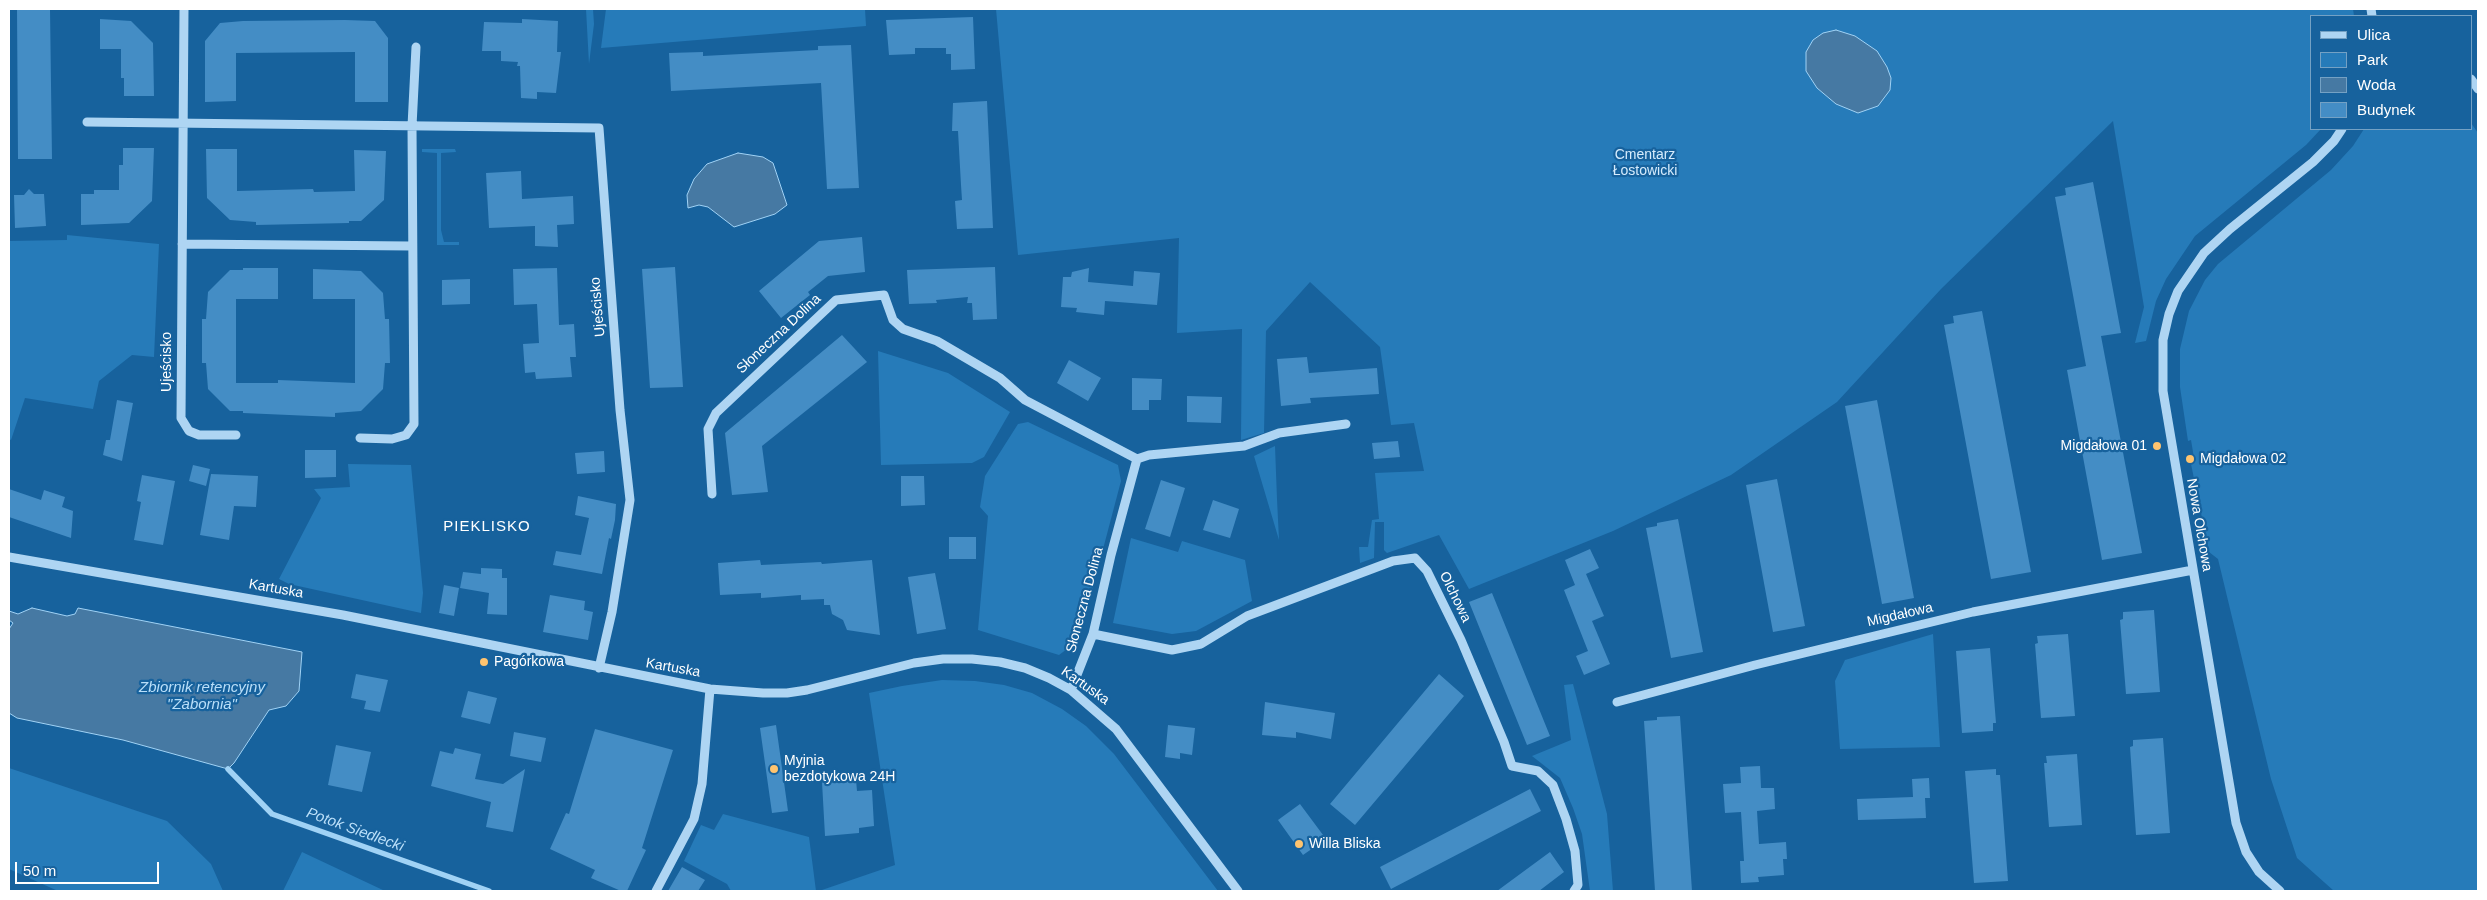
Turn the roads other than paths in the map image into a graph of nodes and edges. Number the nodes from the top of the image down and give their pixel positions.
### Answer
1 (184, 9) edge
2 (416, 47) dead end
3 (88, 122) dead end
4 (181, 122) junction
5 (412, 126) junction
6 (2341, 130) edge
7 (182, 244) junction
8 (411, 246) junction
9 (1346, 424) dead end
10 (236, 436) dead end
11 (360, 438) dead end
12 (1137, 459) junction
13 (712, 494) dead end
14 (9, 557) edge
15 (2193, 570) junction
16 (1093, 634) junction
17 (599, 668) junction
18 (710, 689) junction
19 (1071, 690) junction
20 (1617, 702) dead end
21 (656, 891) edge
22 (1238, 891) edge
23 (1574, 891) edge
24 (2280, 891) edge

1 - 4 street, Ujeścisko
2 - 5 street
3 - 4 street, Ujeścisko
4 - 5 street, Ujeścisko
4 - 7 street, Ujeścisko
5 - 8 street
5 - 17 street, Ujeścisko
6 - 15 street, Nowa Olchowa
7 - 8 street
7 - 10 street, Ujeścisko
8 - 11 street
9 - 12 street
12 - 13 street, Słoneczna Dolina
12 - 16 street, Słoneczna Dolina
14 - 17 street, Kartuska
15 - 20 street, Migdałowa
15 - 24 street, Nowa Olchowa
16 - 19 street, Słoneczna Dolina
16 - 23 street, Olchowa
17 - 18 street, Kartuska
18 - 19 street, Kartuska
18 - 21 street
19 - 22 street, Kartuska

